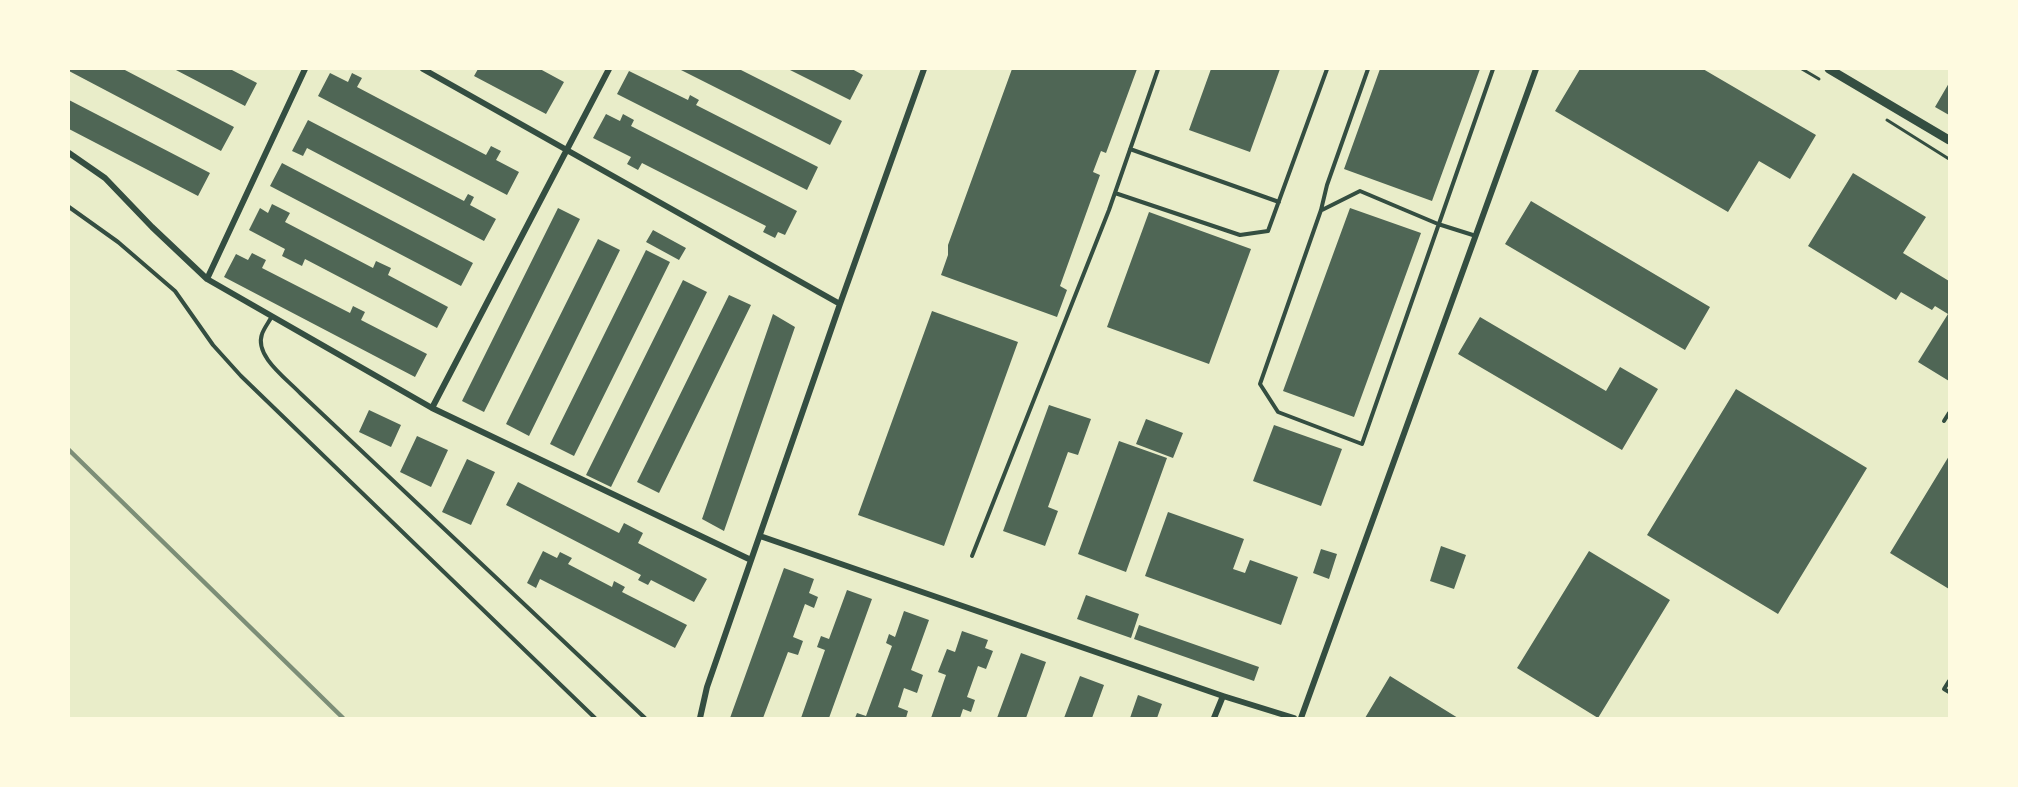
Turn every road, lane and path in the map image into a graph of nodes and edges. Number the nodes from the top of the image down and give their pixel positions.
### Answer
1 (305, 69) edge
2 (423, 69) edge
3 (609, 69) edge
4 (924, 69) edge
5 (1158, 69) edge
6 (1327, 69) edge
7 (1368, 69) edge
8 (1493, 69) edge
9 (1536, 69) edge
10 (1829, 69) edge
11 (1949, 140) edge
12 (1130, 149) junction
13 (566, 151) junction
14 (69, 153) edge
15 (1115, 192) junction
16 (1278, 202) junction
17 (69, 207) edge
18 (1321, 210) junction
19 (1438, 224) junction
20 (1476, 236) junction
21 (207, 279) junction
22 (840, 304) junction
23 (272, 316) junction
24 (432, 408) junction
25 (1949, 413) edge
26 (1944, 421) dead end
27 (760, 536) junction
28 (972, 556) dead end
29 (751, 560) junction
30 (1949, 681) edge
31 (1949, 692) edge
32 (1223, 696) junction
33 (595, 718) edge
34 (645, 718) edge
35 (700, 718) edge
36 (1214, 718) edge
37 (1294, 718) edge
38 (1301, 718) edge

1 - 21 street
2 - 13 street
3 - 13 street
4 - 22 street
5 - 12 lane
6 - 16 lane
7 - 18 lane
8 - 19 lane
9 - 20 street
10 - 11 street
12 - 15 lane
12 - 16 lane
13 - 22 street
13 - 24 street
14 - 21 street
15 - 16 lane
15 - 28 lane
17 - 33 lane
18 - 19 lane
18 - 19 lane
19 - 20 lane
20 - 38 street
21 - 23 street
22 - 27 street
23 - 24 street
23 - 34 lane
24 - 29 street
25 - 26 lane
27 - 29 street
27 - 32 street
29 - 35 street
30 - 31 lane
32 - 36 street
32 - 37 street

